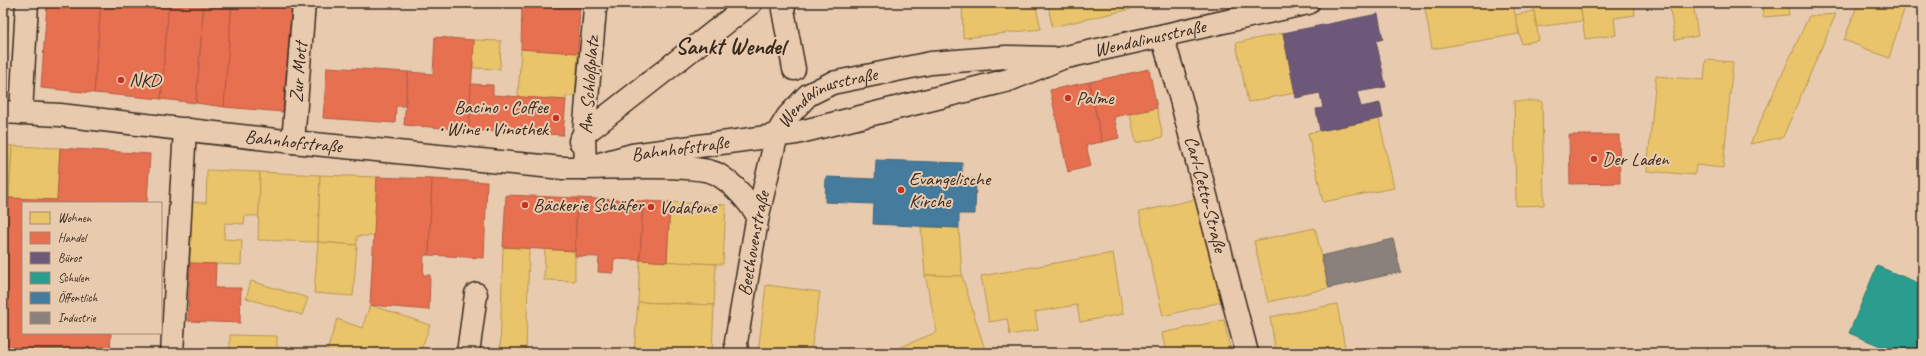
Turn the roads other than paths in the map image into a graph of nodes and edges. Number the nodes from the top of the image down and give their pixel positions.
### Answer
1 (27, 3) edge
2 (304, 3) edge
3 (597, 3) edge
4 (751, 3) edge
5 (784, 3) edge
6 (1308, 3) edge
7 (1162, 36) junction
8 (1062, 58) junction
9 (794, 69) dead end
10 (12, 112) edge
11 (184, 129) junction
12 (584, 134) junction
13 (777, 134) junction
14 (293, 142) junction
15 (563, 168) junction
16 (585, 168) junction
17 (758, 215) junction
18 (476, 294) dead end
19 (172, 353) edge
20 (468, 353) edge
21 (737, 353) edge
22 (1247, 353) edge

1 - 10 street
2 - 14 street, Zur Mott
3 - 12 street, Am Schloßplatz
4 - 12 street
5 - 9 street
6 - 7 street, Wendalinusstraße
7 - 8 street, Wendalinusstraße
7 - 22 street, Carl-Cetto-Straße
8 - 13 street, Wendalinusstraße
8 - 13 street, Wendalinusstraße
10 - 11 street, Bahnhofstraße
11 - 14 street, Bahnhofstraße
11 - 19 street
12 - 15 street
12 - 16 street, Am Schloßplatz
13 - 16 street, Bahnhofstraße
13 - 17 street, Beethovenstraße
14 - 15 street, Bahnhofstraße
15 - 16 street, Bahnhofstraße
16 - 17 street, Bahnhofstraße
17 - 21 street, Beethovenstraße
18 - 20 street

